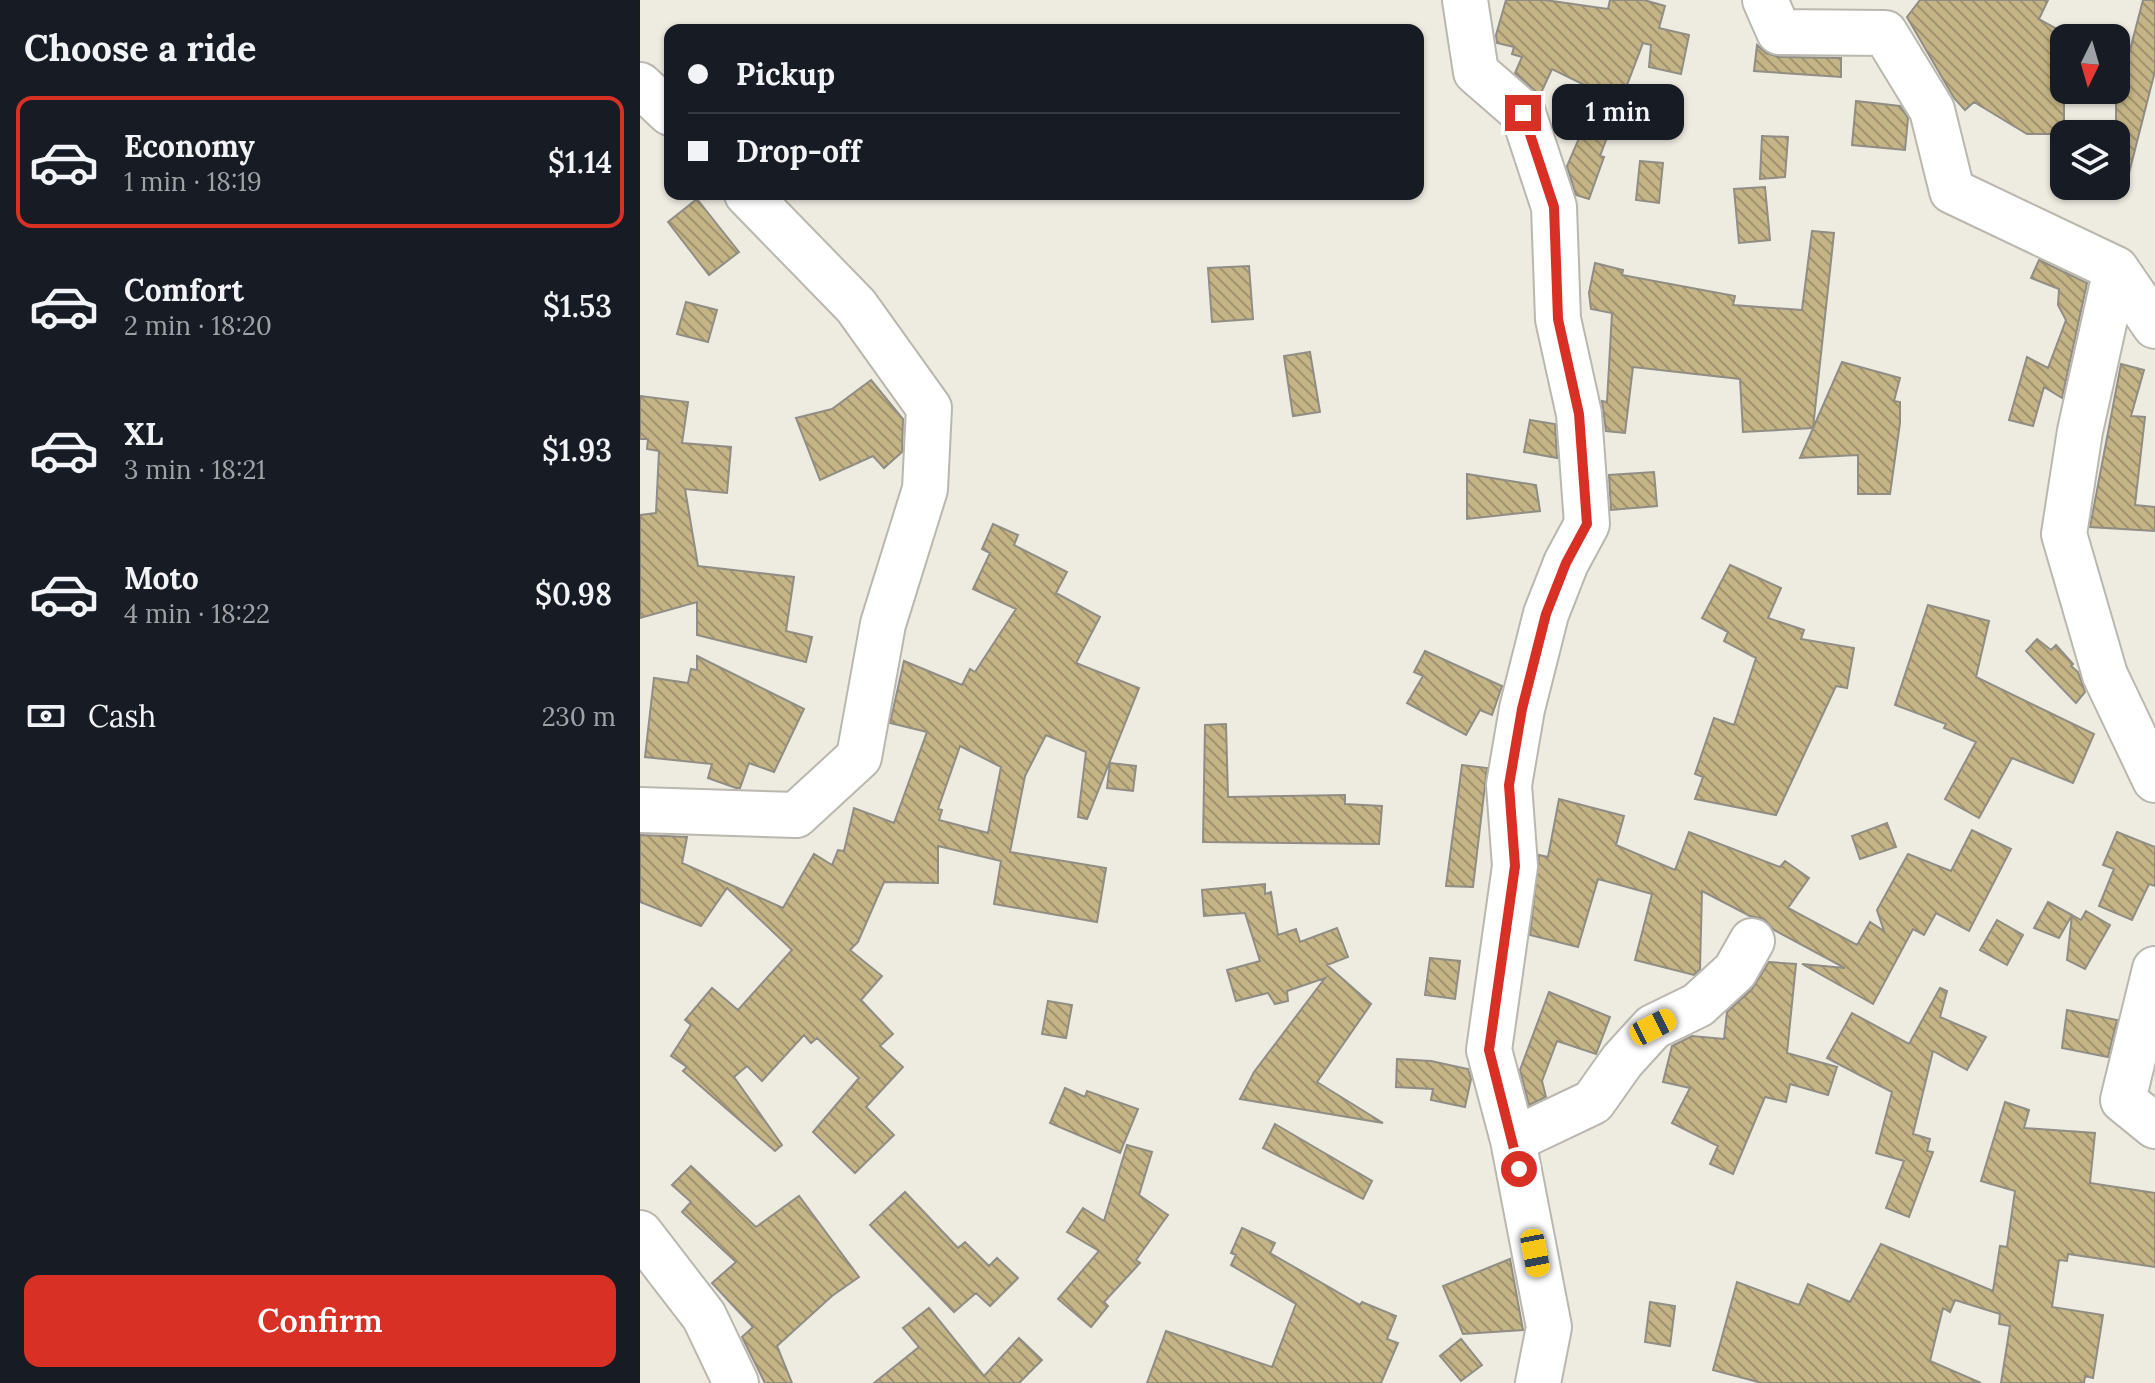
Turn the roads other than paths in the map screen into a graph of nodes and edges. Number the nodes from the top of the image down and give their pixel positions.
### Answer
1 (1465, 0) edge
2 (1765, 0) edge
3 (640, 85) edge
4 (664, 107) edge
5 (753, 200) edge
6 (2116, 269) junction
7 (2155, 326) edge
8 (2155, 780) edge
9 (640, 810) edge
10 (1752, 941) dead end
11 (2155, 969) edge
12 (2155, 1126) edge
13 (1513, 1140) junction
14 (640, 1233) edge
15 (736, 1383) edge
16 (1538, 1383) edge

1 - 13 street
2 - 6 street
3 - 4 street
5 - 9 street
6 - 7 street
6 - 8 street
10 - 13 street
11 - 12 street
13 - 16 street
14 - 15 street

